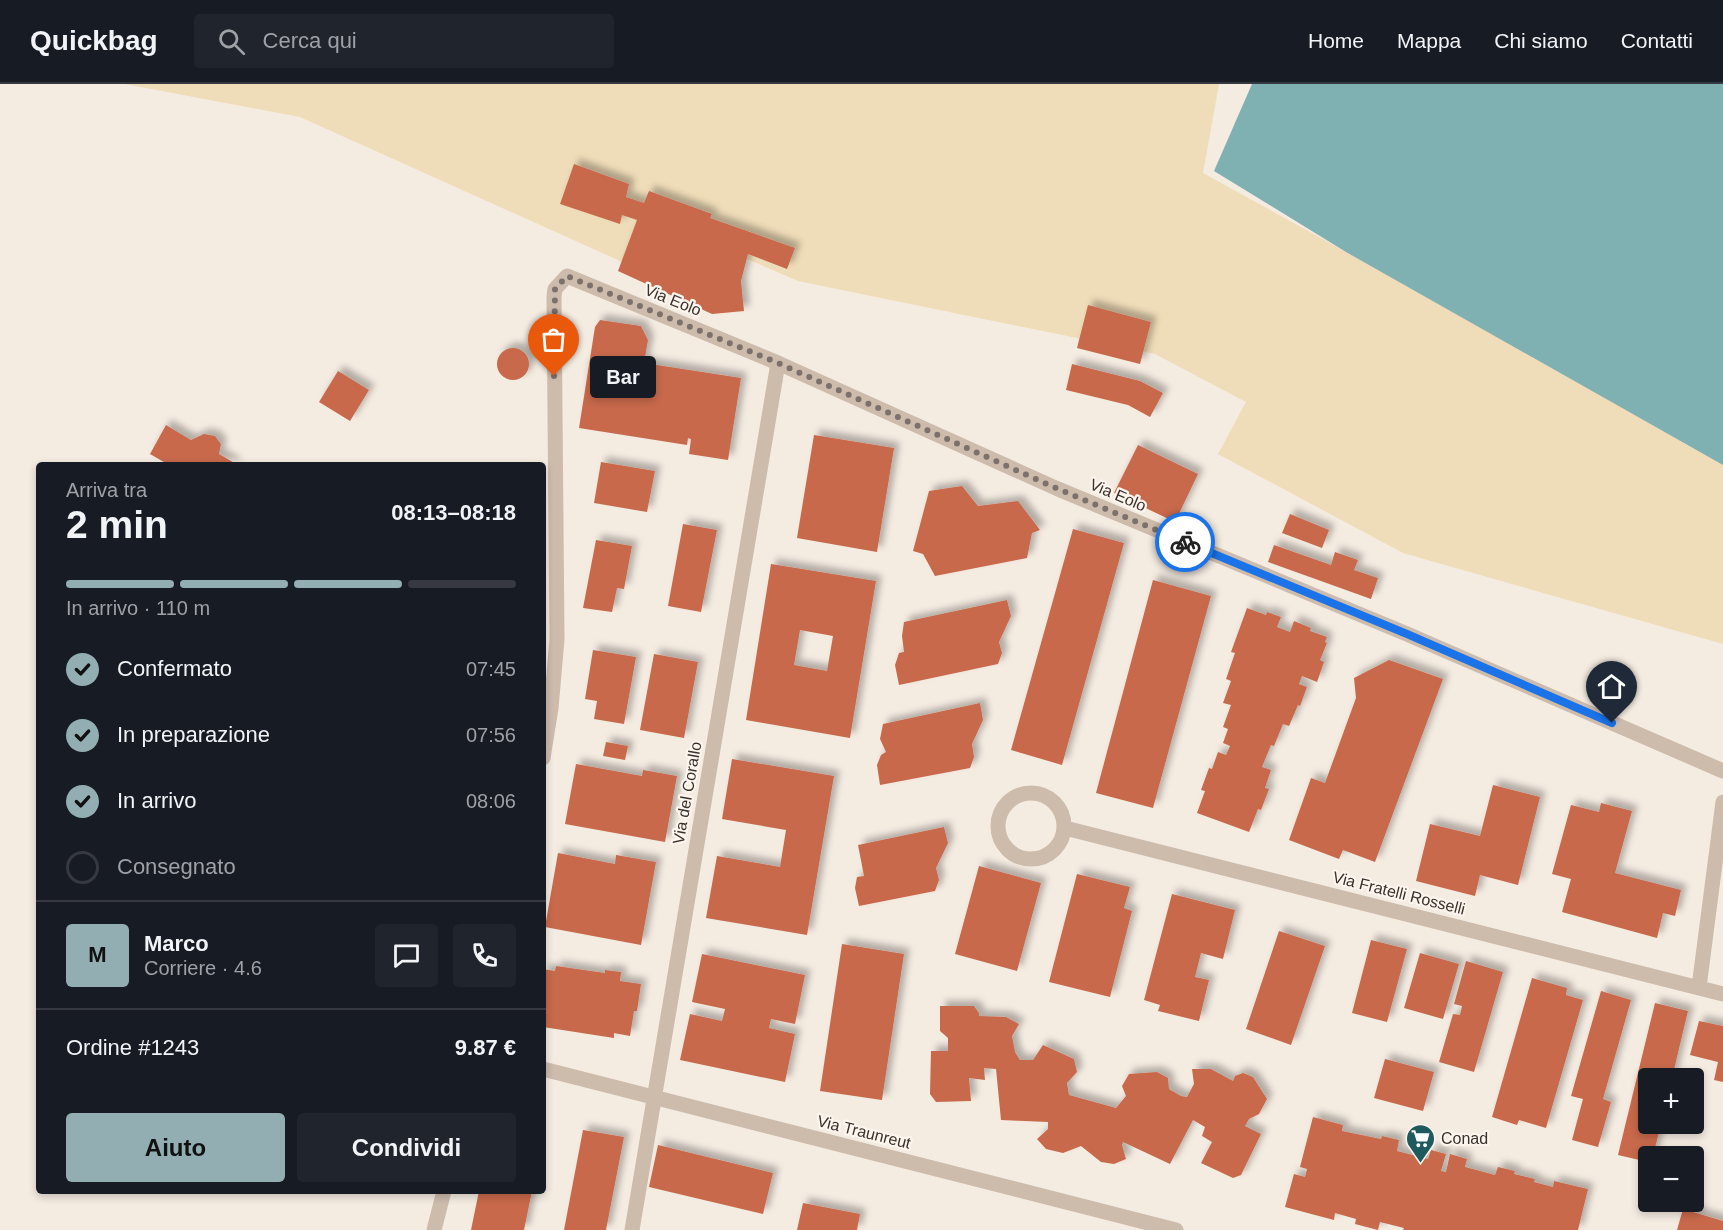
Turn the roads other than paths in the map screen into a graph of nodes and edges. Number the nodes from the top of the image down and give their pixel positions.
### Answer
1 (778, 363) junction
2 (546, 738) edge
3 (1723, 771) edge
4 (1723, 802) edge
5 (1065, 828) junction
6 (1699, 987) junction
7 (1723, 993) edge
8 (546, 1071) edge
9 (654, 1097) junction
10 (443, 1194) edge
11 (434, 1230) edge
12 (632, 1230) edge
13 (1176, 1230) edge

1 - 2 street, Via Eolo
1 - 3 street, Via Eolo
1 - 9 street, Via del Corallo
4 - 6 street
5 - 5 street
5 - 6 street, Via Fratelli Rosselli
6 - 7 street, Via Fratelli Rosselli
8 - 9 street, Via Traunreut
9 - 12 street, Via del Corallo
9 - 13 street, Via Traunreut
10 - 11 street

